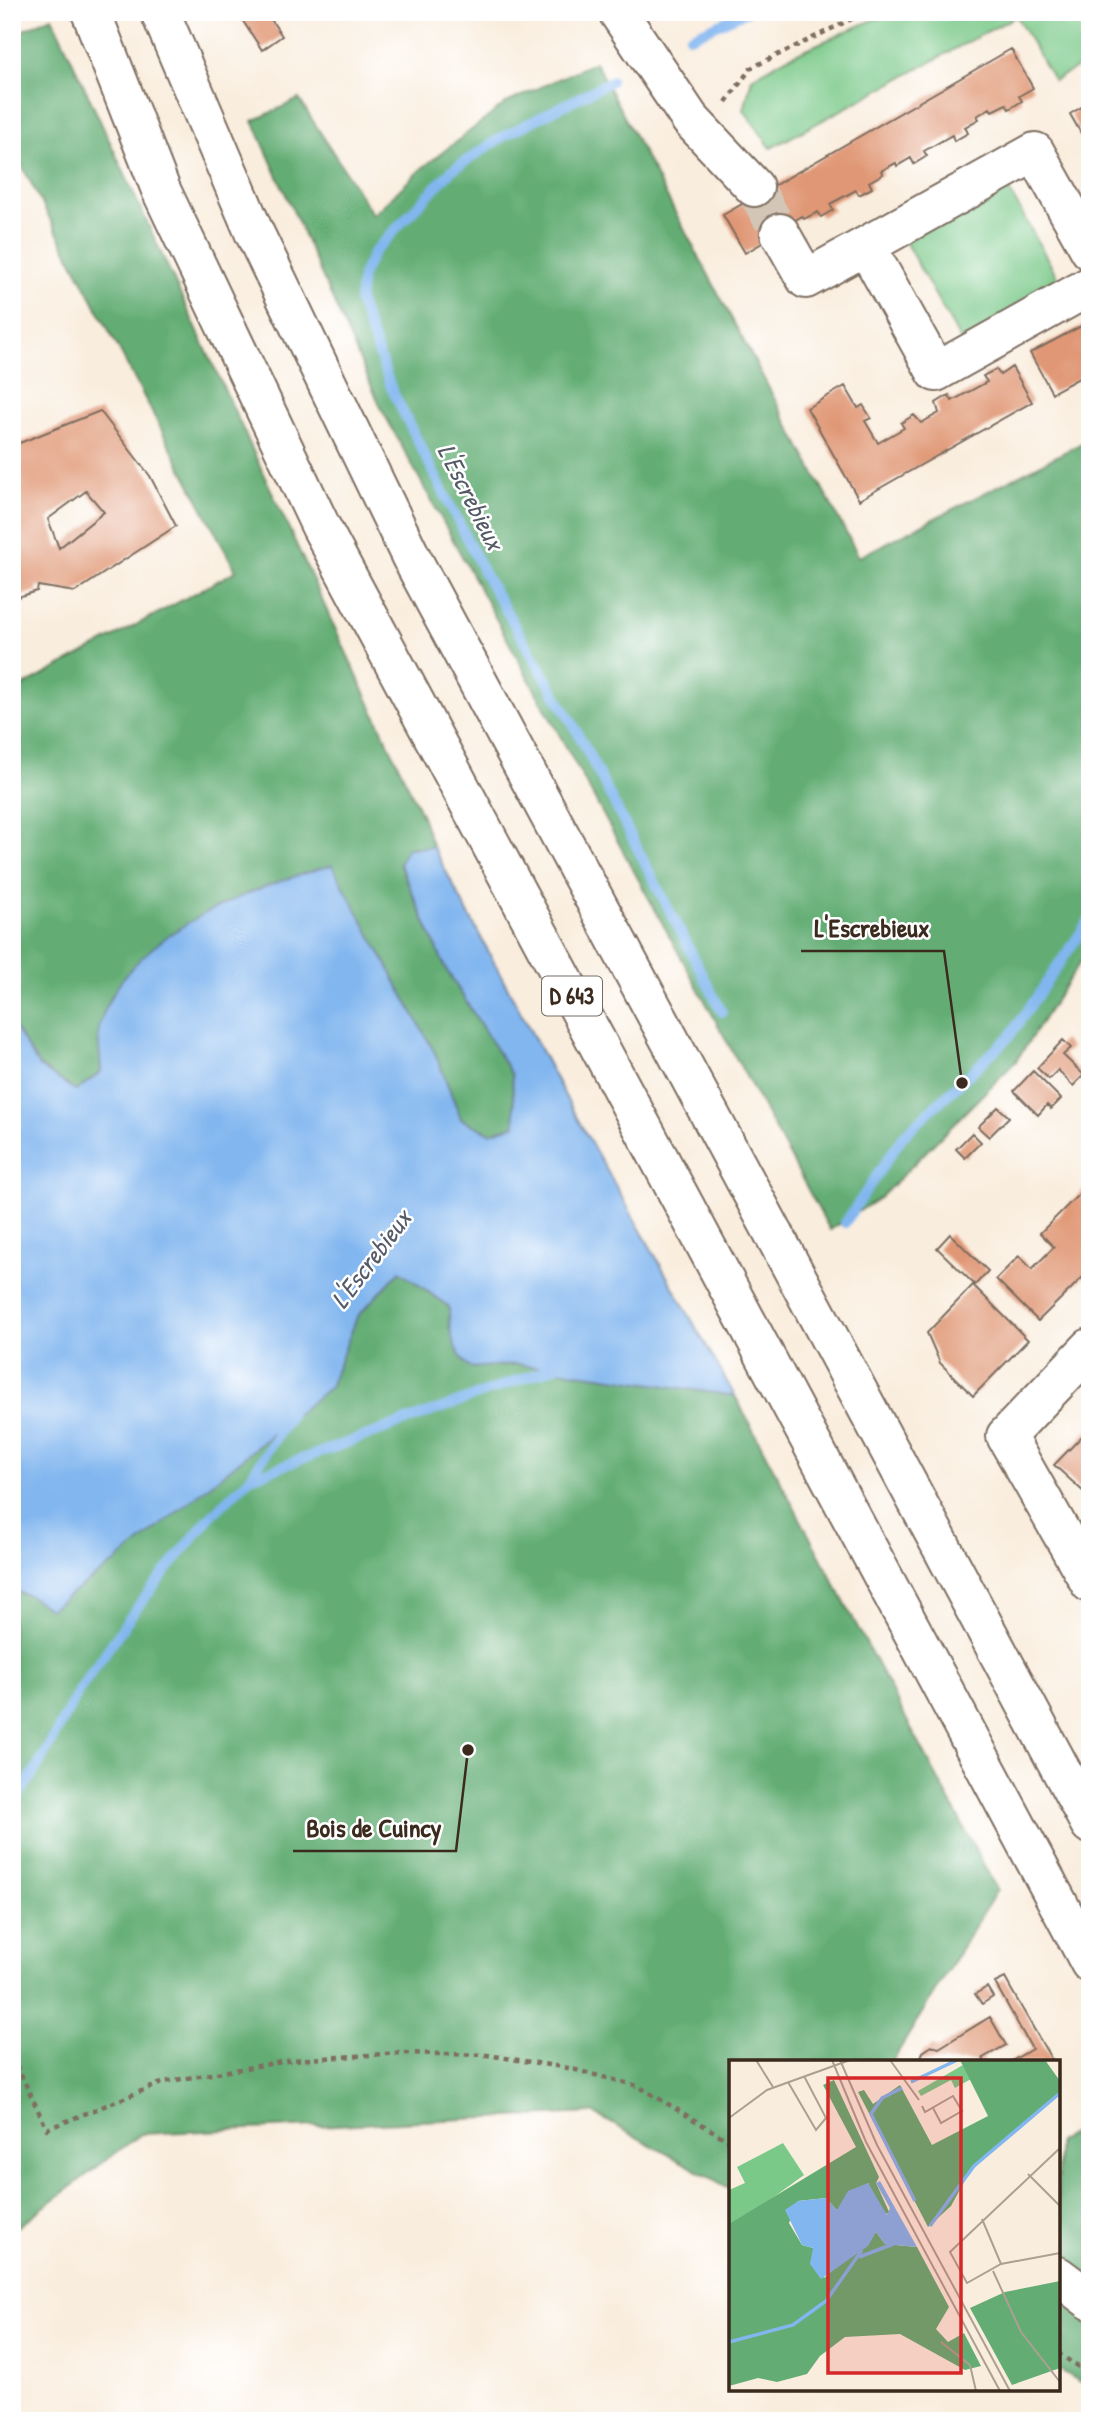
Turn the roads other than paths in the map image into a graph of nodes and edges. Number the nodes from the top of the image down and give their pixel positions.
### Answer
1 (91, 12) edge
2 (160, 12) edge
3 (618, 12) edge
4 (754, 187) tunnel mouth
5 (780, 233) tunnel mouth
6 (866, 246) junction
7 (1090, 250) edge
8 (1090, 286) edge
9 (1090, 1348) edge
10 (1090, 1583) edge
11 (1090, 1824) edge
12 (1090, 1963) edge
13 (1060, 2278) edge
14 (1090, 2300) edge

1 - 12 main road, D 643
2 - 11 main road, D 643
3 - 4 main road
5 - 6 main road
6 - 7 main road
6 - 8 main road
9 - 10 main road
13 - 14 main road

